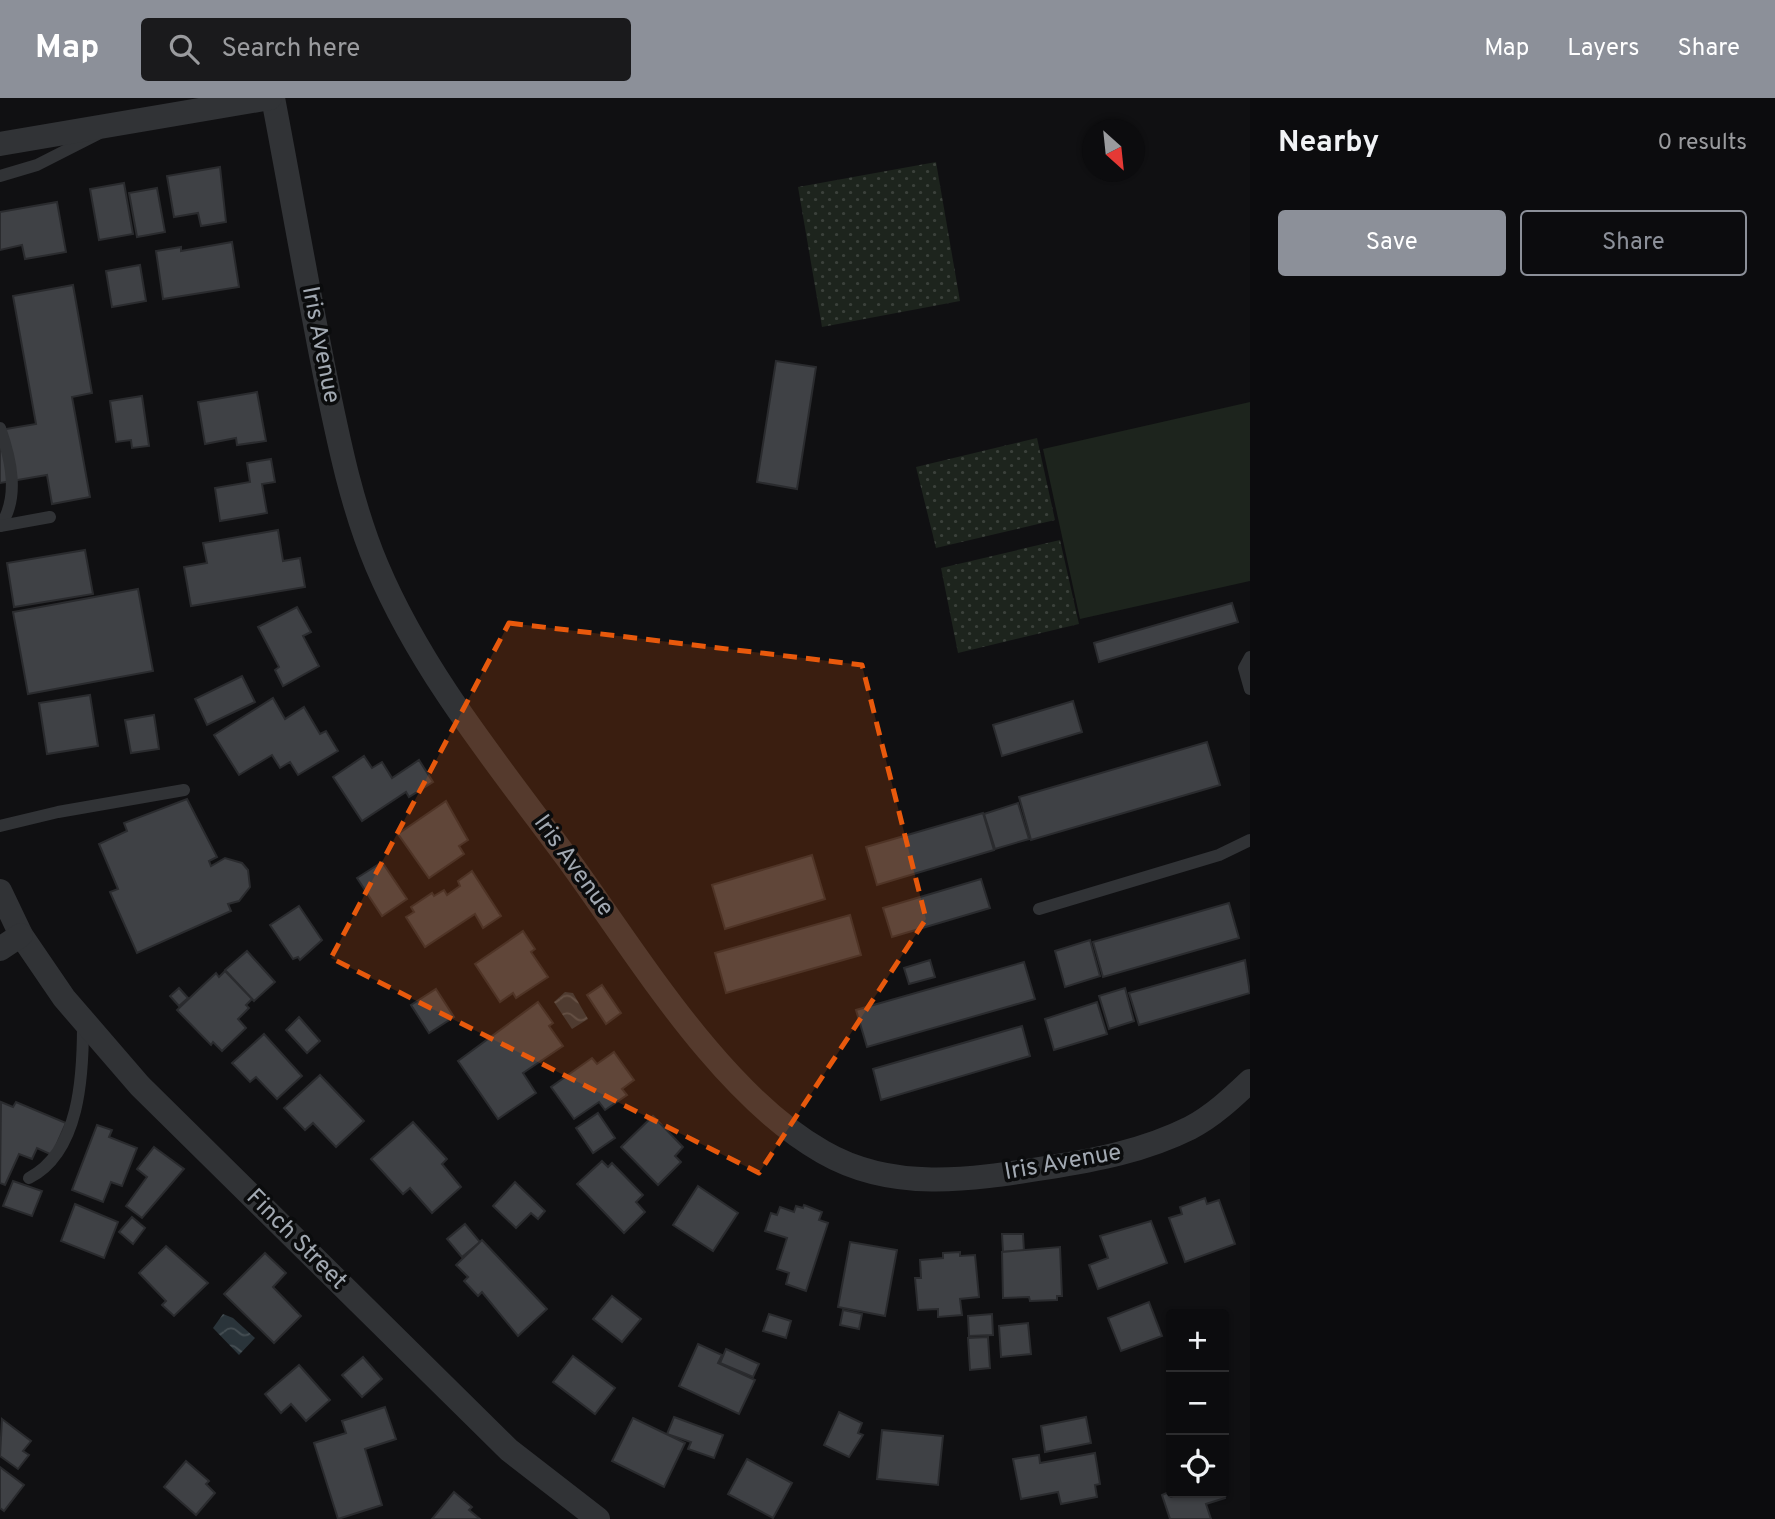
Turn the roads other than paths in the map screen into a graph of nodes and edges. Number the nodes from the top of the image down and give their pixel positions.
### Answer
1 (272, 98) edge
2 (114, 124) junction
3 (0, 144) edge
4 (0, 176) edge
5 (0, 428) edge
6 (50, 517) dead end
7 (0, 526) edge
8 (1250, 657) edge
9 (1250, 689) edge
10 (184, 790) dead end
11 (0, 826) edge
12 (1250, 840) edge
13 (0, 891) edge
14 (1039, 909) dead end
15 (21, 935) junction
16 (0, 949) edge
17 (83, 1021) junction
18 (1250, 1081) edge
19 (29, 1178) dead end
20 (598, 1519) edge

1 - 2 street
1 - 18 street, Iris Avenue
2 - 3 street
2 - 4 lane
5 - 7 lane
6 - 7 lane
8 - 9 lane
10 - 11 lane
12 - 14 lane
13 - 15 street, Finch Street
15 - 16 street
15 - 17 street, Finch Street
17 - 19 lane
17 - 20 street, Finch Street

